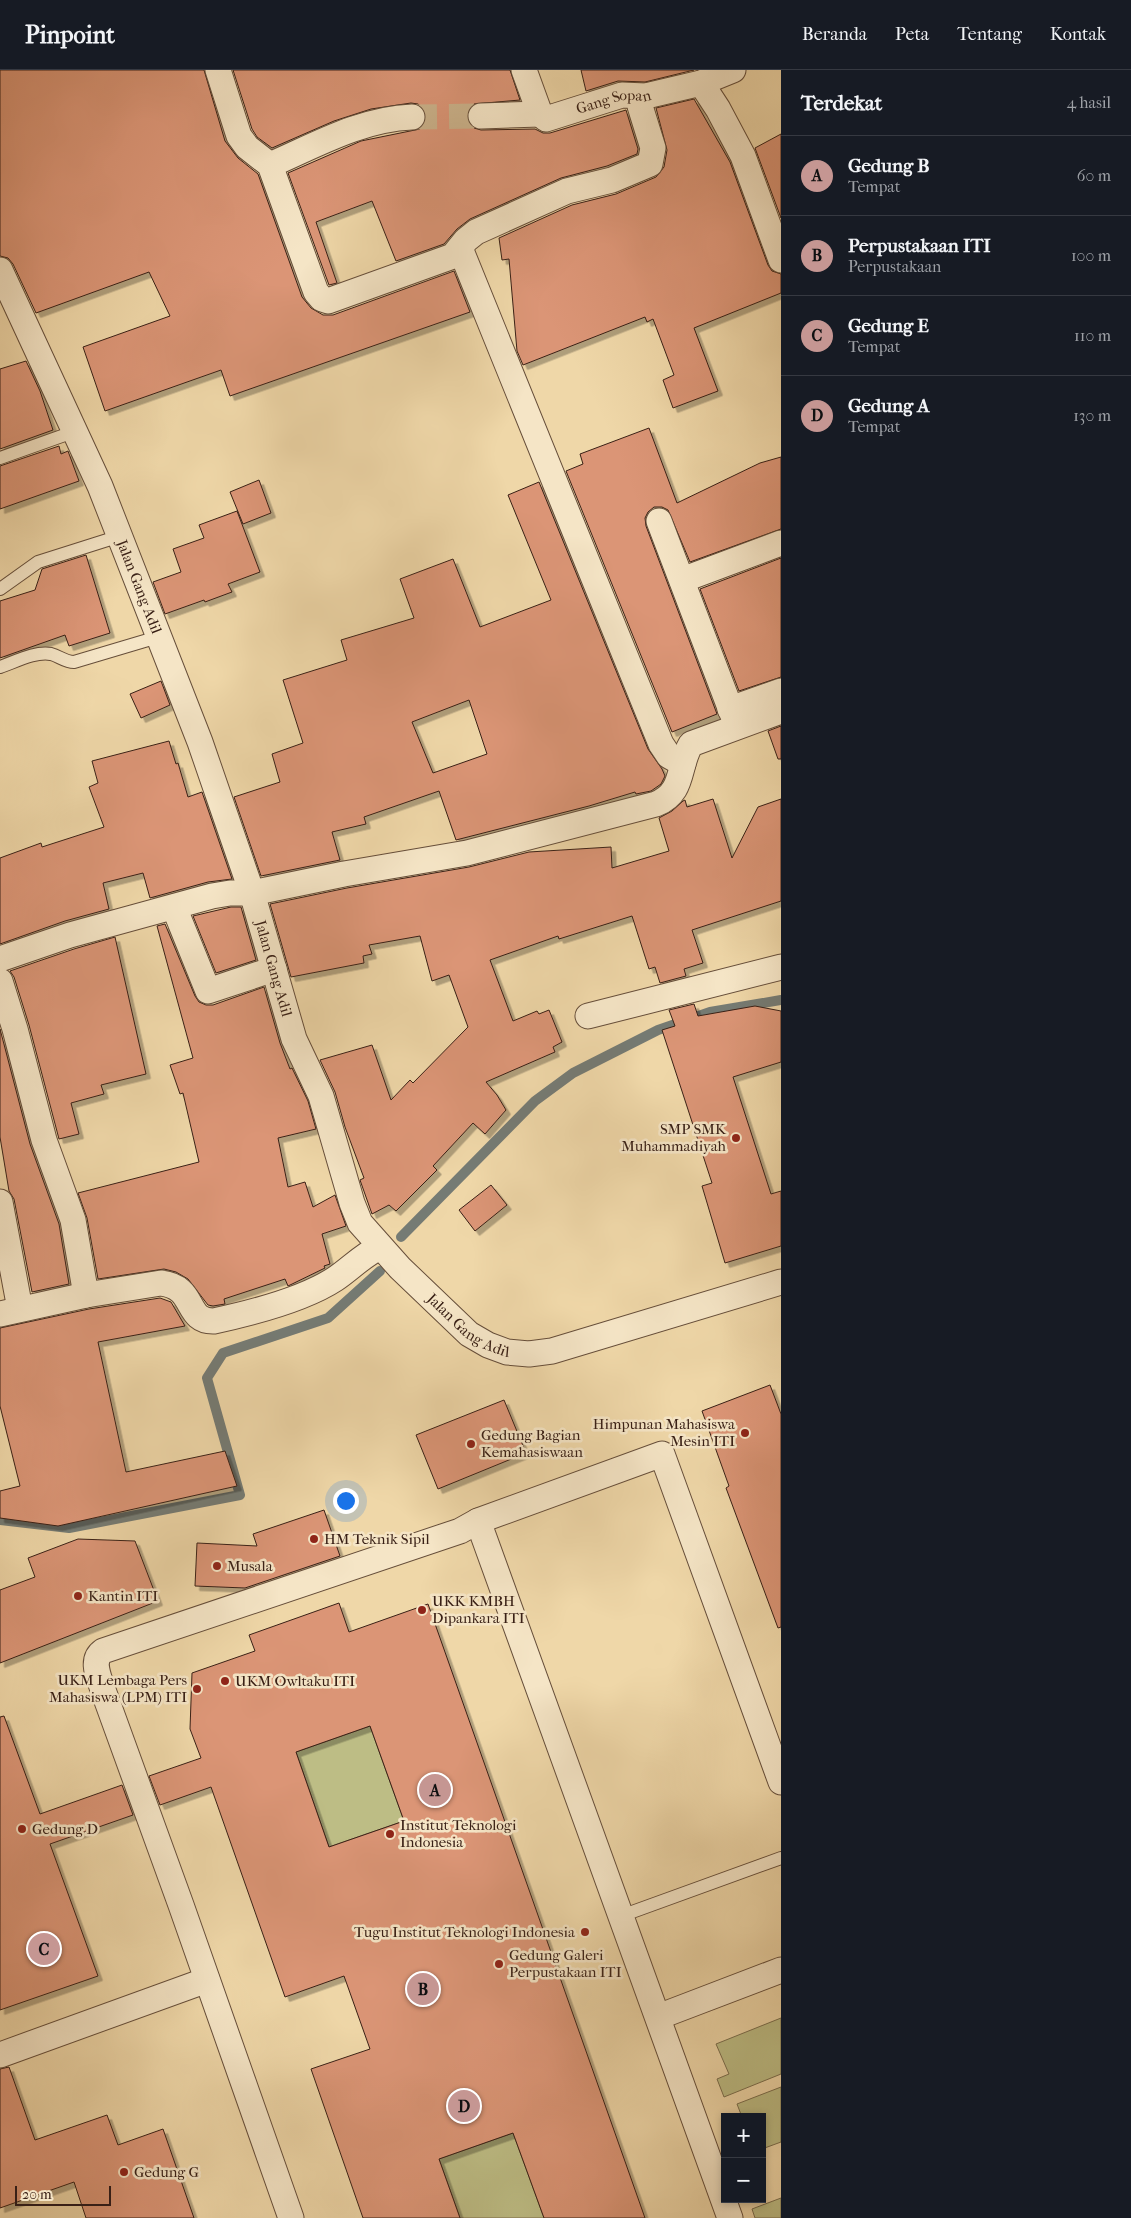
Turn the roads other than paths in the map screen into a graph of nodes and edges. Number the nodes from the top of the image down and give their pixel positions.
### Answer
1 (218, 70) edge
2 (524, 70) edge
3 (733, 70) edge
4 (700, 83) junction
5 (646, 96) junction
6 (540, 114) junction
7 (481, 116) tunnel mouth
8 (412, 117) tunnel mouth
9 (270, 165) junction
10 (460, 248) junction
11 (781, 260) edge
12 (0, 270) edge
13 (10, 317) edge
14 (76, 432) junction
15 (0, 458) edge
16 (659, 521) dead end
17 (120, 536) junction
18 (781, 543) edge
19 (682, 580) junction
20 (0, 589) edge
21 (158, 637) junction
22 (0, 667) edge
23 (781, 691) edge
24 (781, 711) edge
25 (734, 718) junction
26 (683, 764) junction
27 (252, 893) junction
28 (174, 907) junction
29 (0, 959) edge
30 (781, 967) edge
31 (274, 969) junction
32 (0, 981) edge
33 (588, 1016) dead end
34 (0, 1202) edge
35 (380, 1247) junction
36 (781, 1282) edge
37 (86, 1295) junction
38 (10, 1311) edge
39 (478, 1521) junction
40 (781, 1782) edge
41 (781, 1858) edge
42 (621, 1916) junction
43 (781, 1970) edge
44 (207, 1980) junction
45 (658, 2017) junction
46 (0, 2055) edge
47 (290, 2218) edge
48 (730, 2218) edge

1 - 9 street
2 - 6 street
3 - 4 street, Gang Sopan
4 - 5 street, Gang Sopan
4 - 11 street
5 - 6 street, Gang Sopan
5 - 10 street
6 - 7 street, Gang Sopan
8 - 9 street
9 - 10 street
10 - 26 street
12 - 13 street, Jalan Gang Adil
13 - 14 street, Jalan Gang Adil
14 - 15 lane
14 - 17 street, Jalan Gang Adil
16 - 19 street
17 - 20 lane
17 - 21 street, Jalan Gang Adil
18 - 19 street
19 - 25 street
21 - 22 lane
21 - 27 street, Jalan Gang Adil
23 - 25 street
24 - 25 street
25 - 26 street
26 - 27 street
27 - 28 street
27 - 31 street, Jalan Gang Adil
28 - 29 street
28 - 31 street
30 - 33 street
31 - 35 street, Jalan Gang Adil
32 - 37 street
34 - 38 street
35 - 36 street, Jalan Gang Adil
35 - 37 street
37 - 38 street
39 - 40 street
39 - 42 street
39 - 44 street
41 - 42 lane
42 - 45 street
43 - 45 street
44 - 46 street
44 - 47 street
45 - 48 street

